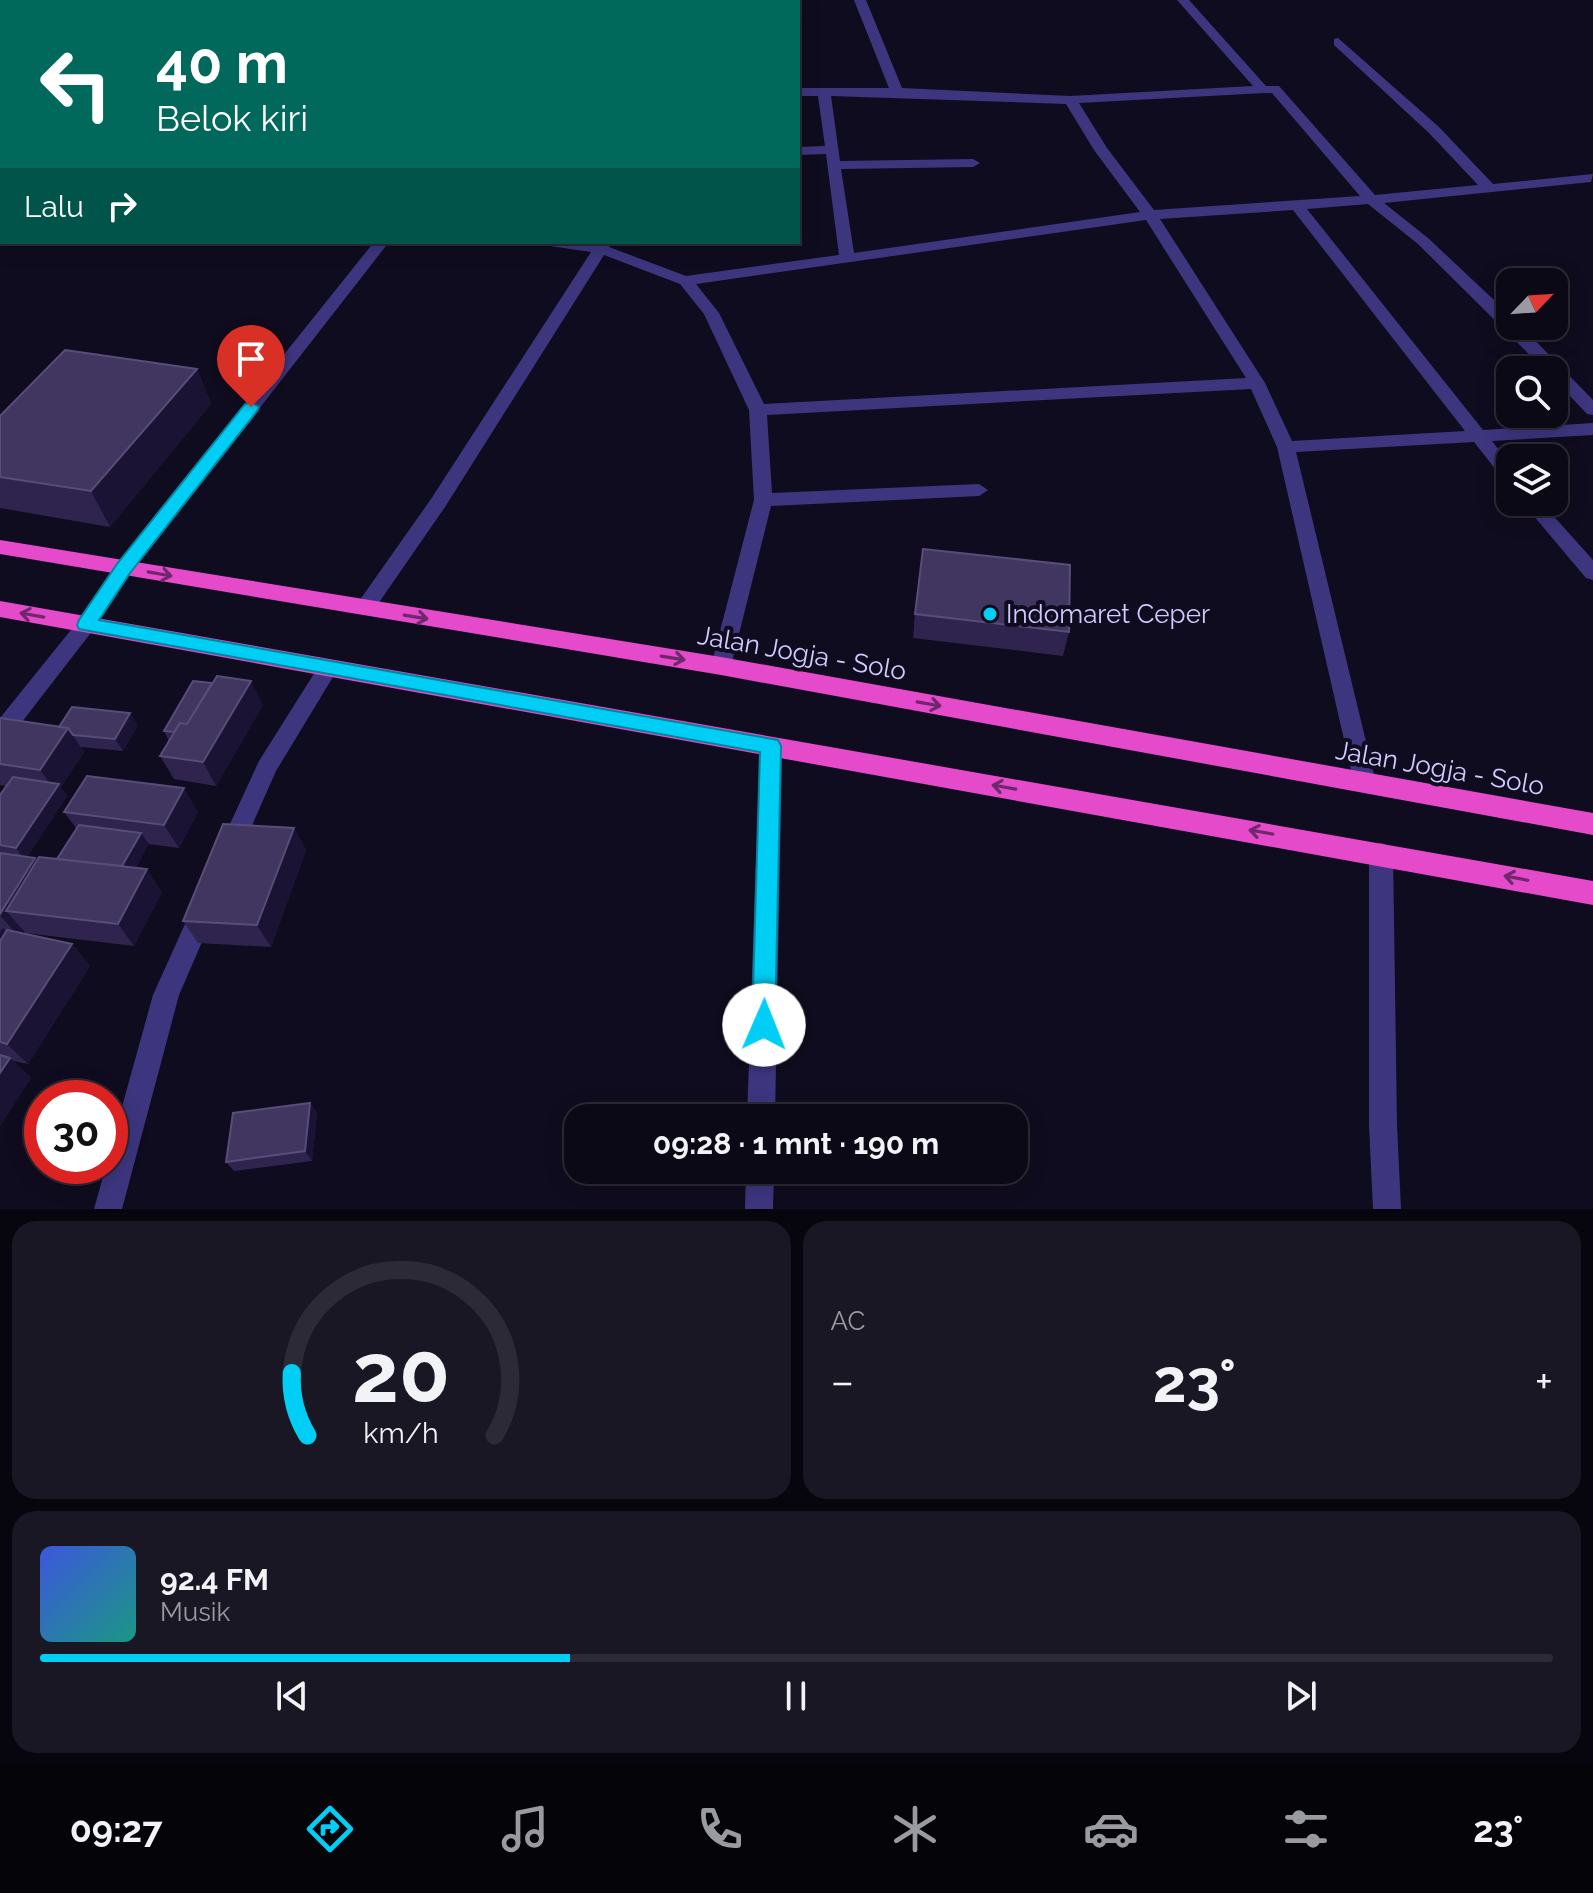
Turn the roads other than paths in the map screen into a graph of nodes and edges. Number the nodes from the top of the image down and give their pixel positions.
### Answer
1 (860, 0) edge
2 (1183, 0) edge
3 (1338, 42) dead end
4 (1263, 90) junction
5 (800, 92) edge
6 (824, 92) junction
7 (897, 92) junction
8 (1070, 100) junction
9 (800, 151) edge
10 (831, 158) junction
11 (973, 163) dead end
12 (1591, 178) dead end
13 (1488, 187) junction
14 (1371, 200) junction
15 (1297, 205) junction
16 (1150, 215) junction
17 (380, 244) edge
18 (577, 244) edge
19 (604, 246) edge
20 (847, 259) junction
21 (685, 281) junction
22 (1496, 311) edge
23 (1525, 340) edge
24 (1257, 383) junction
25 (758, 410) junction
26 (1593, 410) edge
27 (1593, 429) edge
28 (1476, 434) junction
29 (1286, 447) junction
30 (1496, 459) edge
31 (979, 490) dead end
32 (763, 500) junction
33 (1543, 516) edge
34 (0, 547) edge
35 (124, 568) junction
36 (1593, 573) edge
37 (0, 609) edge
38 (364, 609) junction
39 (86, 625) junction
40 (721, 666) junction
41 (329, 667) junction
42 (0, 734) edge
43 (771, 746) junction
44 (1365, 783) junction
45 (1593, 824) edge
46 (1381, 853) junction
47 (223, 867) edge
48 (1593, 893) edge
49 (210, 895) edge
50 (761, 1104) edge
51 (760, 1184) edge
52 (108, 1209) edge
53 (759, 1209) edge
54 (1387, 1209) edge

1 - 7 street
2 - 4 street
3 - 13 street
4 - 8 street
4 - 14 street
5 - 6 street
6 - 7 street
6 - 10 street
7 - 8 street
8 - 16 street
9 - 10 street
10 - 11 street
10 - 20 street
12 - 13 street
13 - 14 street
14 - 15 street
14 - 22 street
15 - 16 street
15 - 28 street
16 - 20 street
16 - 24 street
17 - 35 street
18 - 19 street
19 - 21 street
19 - 38 street
20 - 21 street
21 - 25 street
23 - 26 street
24 - 25 street
24 - 29 street
25 - 32 street
27 - 28 street
28 - 29 street
28 - 30 street
29 - 44 street
31 - 32 street
32 - 40 street
33 - 36 street
34 - 35 highway, Jalan Jogja - Solo
35 -> 38 highway, Jalan Jogja - Solo
35 - 39 street
39 -> 37 highway
38 -> 40 highway, Jalan Jogja - Solo
39 - 41 highway
39 - 42 street
40 -> 44 highway, Jalan Jogja - Solo
41 - 43 highway
41 - 47 street
46 -> 43 highway
43 - 50 street
44 - 45 highway, Jalan Jogja - Solo
48 -> 46 highway
46 - 54 street
49 - 52 street
51 - 53 street

